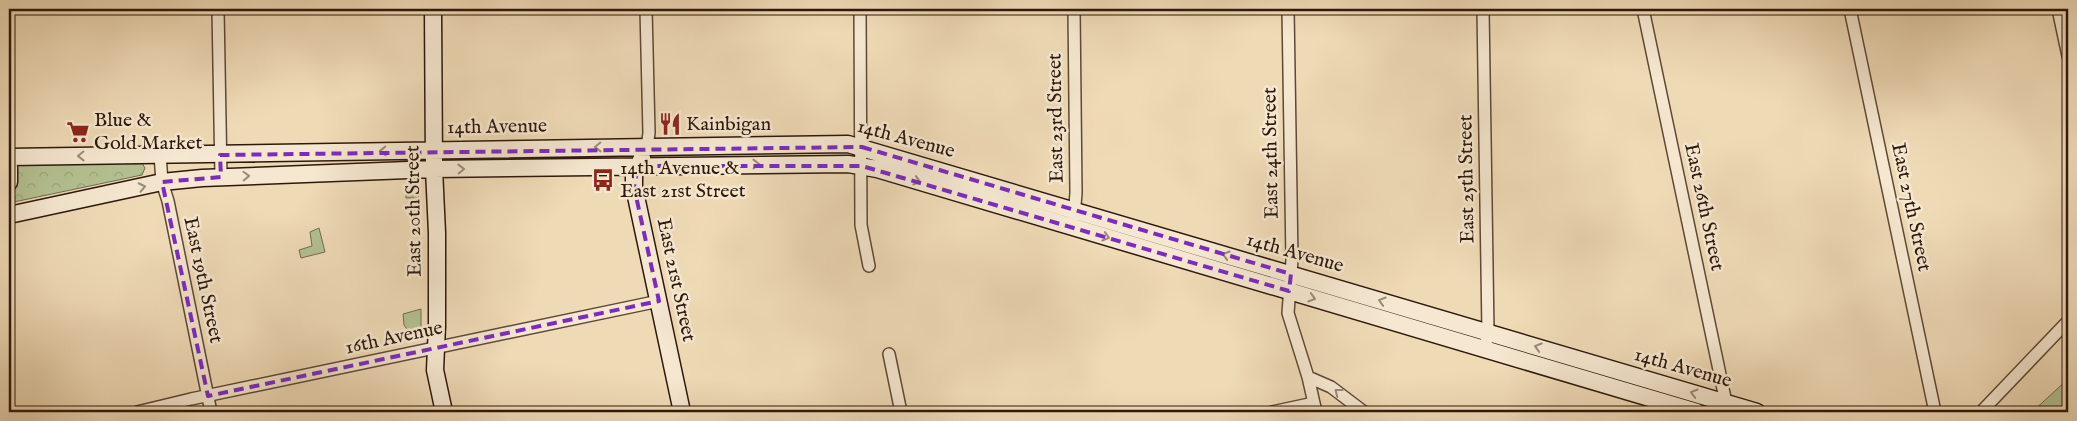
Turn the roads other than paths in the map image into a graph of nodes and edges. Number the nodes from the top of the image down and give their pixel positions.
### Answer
1 (218, 9) edge
2 (433, 9) edge
3 (646, 9) edge
4 (860, 9) edge
5 (1074, 9) edge
6 (1288, 9) edge
7 (1483, 9) edge
8 (1643, 9) edge
9 (1850, 9) edge
10 (2058, 9) edge
11 (2068, 56) edge
12 (647, 146) junction
13 (862, 147) junction
14 (434, 150) junction
15 (160, 155) junction
16 (220, 155) junction
17 (9, 157) edge
18 (638, 166) junction
19 (862, 166) junction
20 (9, 168) edge
21 (434, 169) junction
22 (221, 177) junction
23 (9, 182) edge
24 (162, 182) junction
25 (1075, 210) junction
26 (9, 215) edge
27 (1072, 227) junction
28 (869, 266) dead end
29 (1291, 274) junction
30 (1289, 291) junction
31 (658, 301) junction
32 (2068, 321) edge
33 (1488, 332) junction
34 (436, 348) junction
35 (1485, 349) junction
36 (888, 354) dead end
37 (1308, 377) junction
38 (208, 396) junction
39 (1315, 408) edge
40 (1726, 408) edge
41 (137, 412) edge
42 (212, 412) edge
43 (444, 412) edge
44 (682, 412) edge
45 (901, 412) edge
46 (1272, 412) edge
47 (1364, 412) edge
48 (1697, 412) edge
49 (1757, 412) edge
50 (1936, 412) edge
51 (1981, 412) edge

1 - 16 street
2 - 14 main road, East 20th Street
3 - 12 street, East 21st Street
4 - 13 street
5 - 25 street, East 23rd Street
6 - 29 street, East 24th Street
7 - 33 street, East 25th Street
8 - 40 street, East 26th Street
9 - 50 street, East 27th Street
10 - 11 street
12 - 13 main road, 14th Avenue
12 -> 14 main road, 14th Avenue
12 - 18 main road, East 21st Street
13 - 19 street
13 - 25 main road, 14th Avenue
14 -> 16 main road, 14th Avenue
14 - 21 main road, East 20th Street
15 - 16 main road, 14th Avenue
15 -> 17 main road, 14th Avenue
15 - 24 street, East 19th Street
16 - 22 street
18 -> 19 main road, 14th Avenue
21 -> 18 main road, 14th Avenue
18 - 31 main road, East 21st Street
19 -> 27 main road, 14th Avenue
19 - 28 street
20 - 23 main road
22 -> 21 main road, 14th Avenue
21 - 34 main road, East 20th Street
22 - 24 main road, 14th Avenue
26 -> 24 main road, 14th Avenue
24 - 38 street, East 19th Street
25 - 27 street, East 23rd Street
29 -> 25 main road, 14th Avenue
27 -> 30 main road, 14th Avenue
29 - 30 street, East 24th Street
33 -> 29 main road, 14th Avenue
30 -> 35 main road, 14th Avenue
30 - 37 street, East 24th Street
31 - 34 street, 16th Avenue
31 - 44 main road, East 21st Street
32 - 51 street
33 - 35 street, East 25th Street
40 -> 33 main road, 14th Avenue
34 - 38 street, 16th Avenue
34 - 43 main road, East 20th Street
35 - 48 main road, 14th Avenue
36 - 45 street
37 - 39 street, East 24th Street
47 -> 37 street
38 - 41 street, 16th Avenue
38 - 42 street, East 19th Street
39 - 46 street
40 - 49 main road, 14th Avenue

